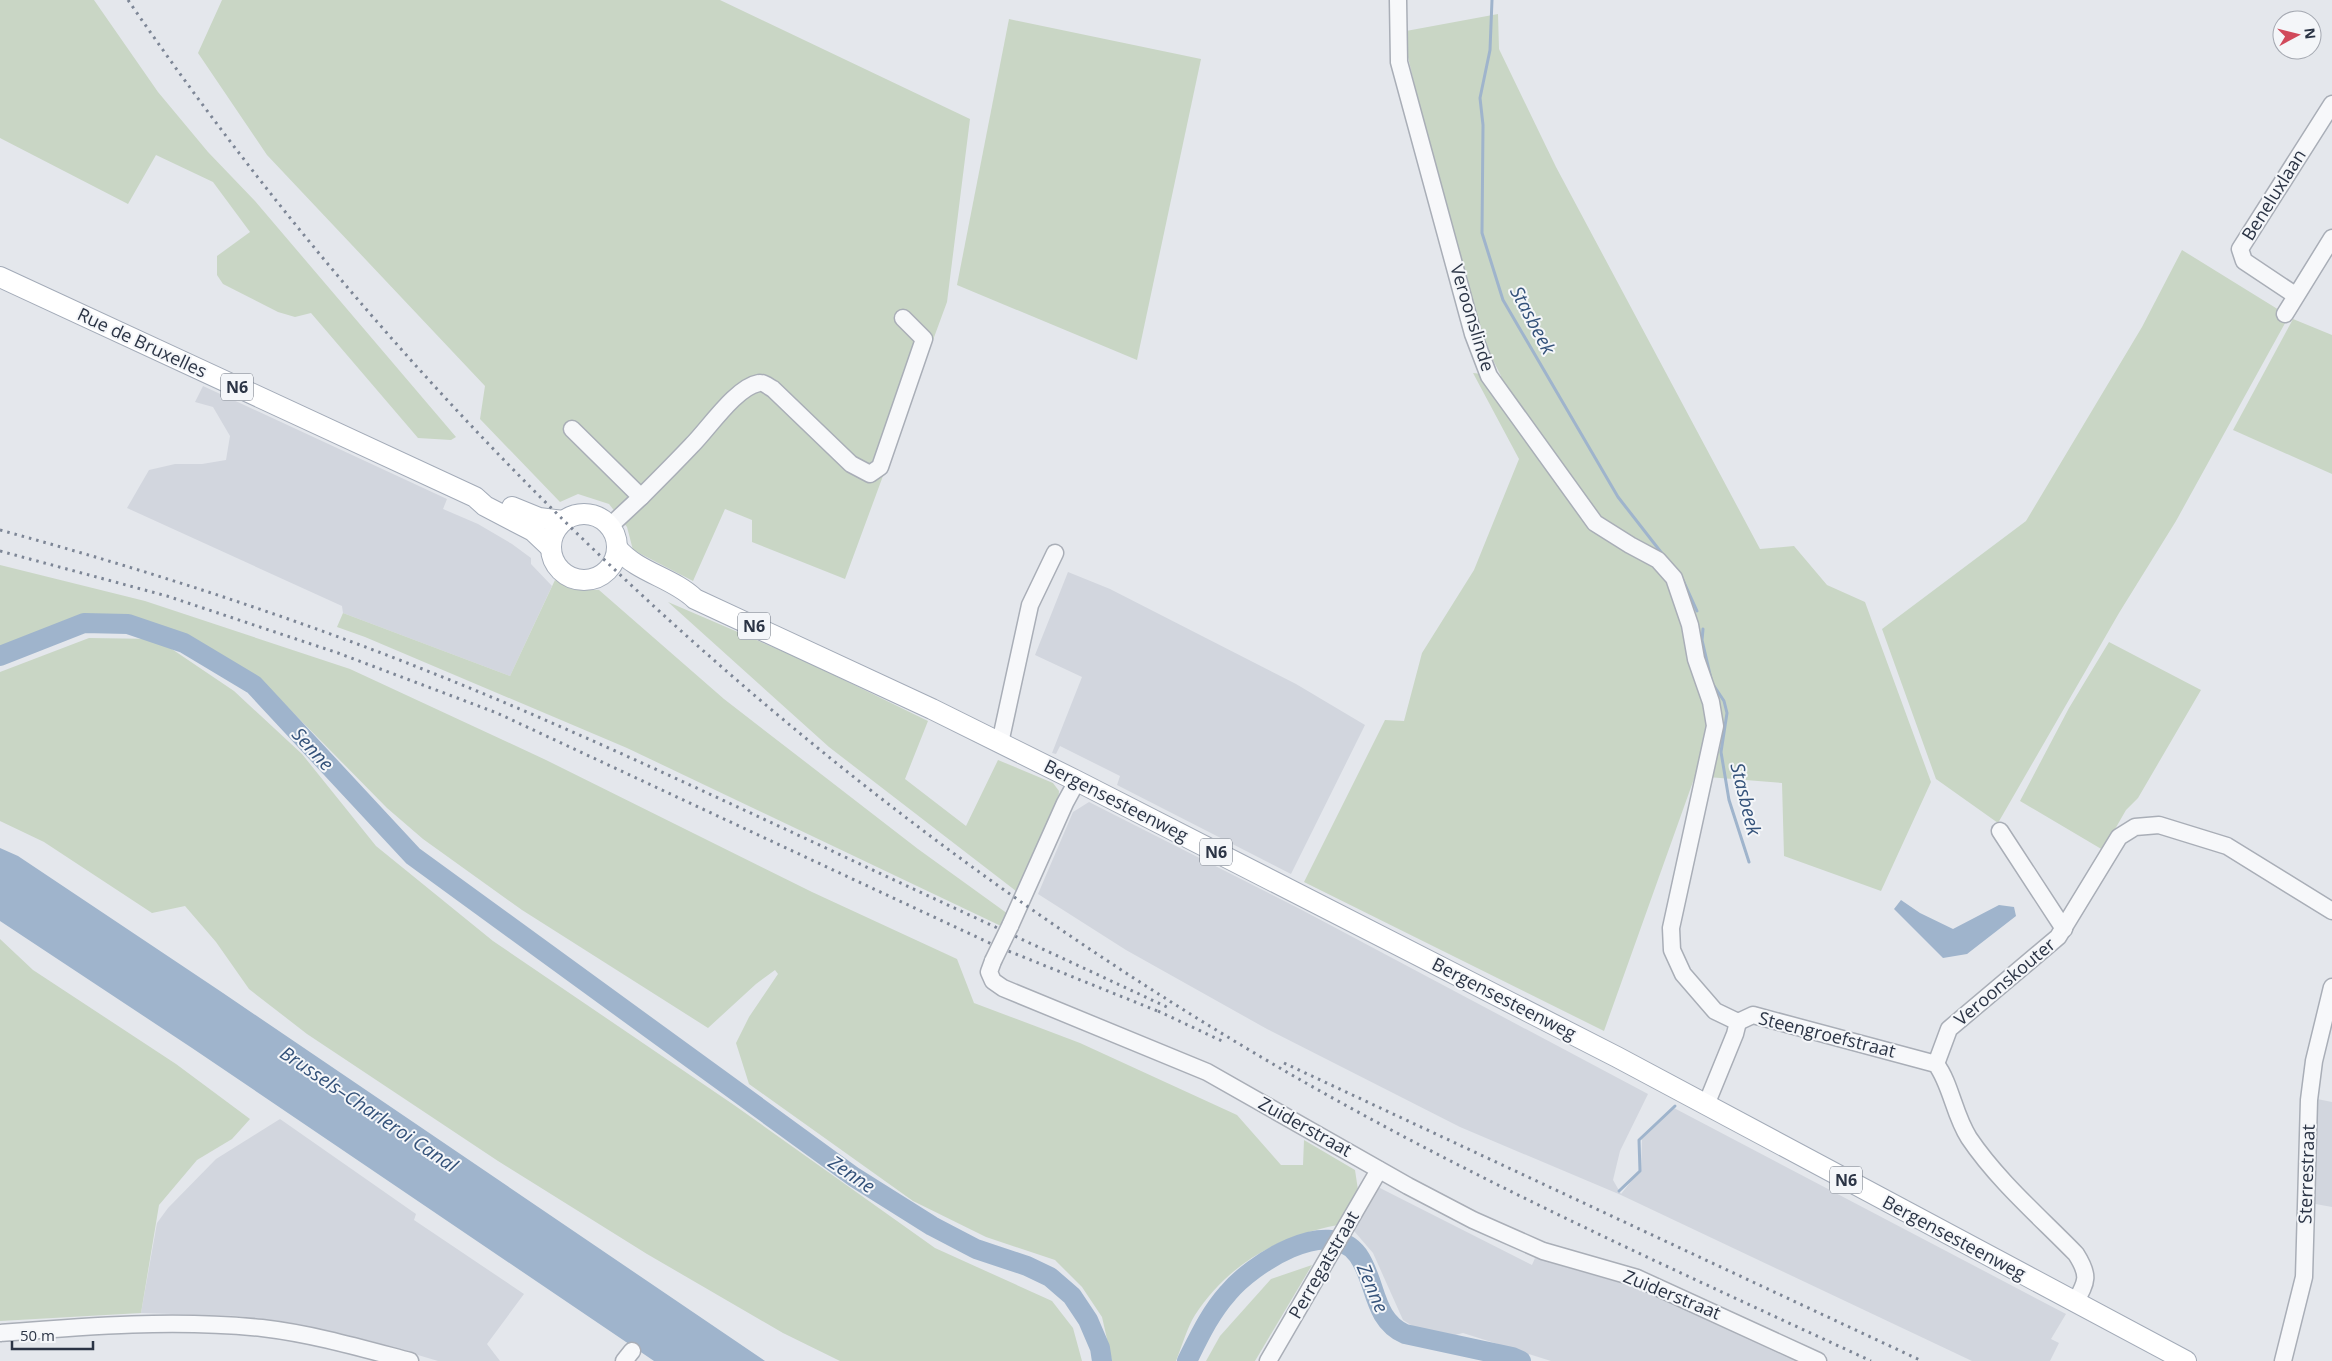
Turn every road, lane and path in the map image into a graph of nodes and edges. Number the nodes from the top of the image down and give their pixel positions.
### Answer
1 (1398, 0) edge
2 (2332, 104) edge
3 (2332, 238) edge
4 (0, 277) edge
5 (2295, 295) junction
6 (2285, 314) dead end
7 (903, 318) dead end
8 (572, 429) dead end
9 (475, 497) junction
10 (641, 497) junction
11 (563, 521) junction
12 (610, 526) junction
13 (551, 548) junction
14 (617, 548) junction
15 (1055, 552) dead end
16 (608, 570) junction
17 (695, 599) junction
18 (1690, 625) joint
19 (1000, 743) junction
20 (1077, 781) junction
21 (2000, 831) dead end
22 (2332, 911) edge
23 (2064, 929) junction
24 (2332, 986) edge
25 (1738, 1022) junction
26 (1936, 1064) junction
27 (1706, 1105) junction
28 (1379, 1170) junction
29 (2075, 1303) junction
30 (0, 1333) edge
31 (410, 1361) edge
32 (1268, 1361) edge
33 (1818, 1361) edge
34 (2186, 1361) edge
35 (2283, 1361) edge

1 - 18 street, Veroonslinde
2 - 5 street, Beneluxlaan
3 - 5 street
4 - 9 main road, Rue de Bruxelles / N6
5 - 6 street
7 - 10 street
8 - 10 street
9 - 11 main road, Rue de Bruxelles / N6
9 - 13 main road, Rue de Bruxelles / N6
10 - 12 street
11 - 12 main road, Rue de Bruxelles
11 - 13 main road
12 - 14 main road
13 - 16 main road, Rue de Bruxelles
14 - 16 main road
14 - 17 main road, N6
15 - 19 street
16 - 17 main road, N6
17 - 19 main road, Bergensesteenweg / N6
18 - 25 street, Steengroefstraat
19 - 20 main road, Bergensesteenweg / N6
20 - 27 main road, Bergensesteenweg / N6
20 - 28 street, Zuiderstraat, bridge
21 - 23 street, Veroonskouter
22 - 23 street, Veroonskouter
23 - 26 street, Veroonskouter
24 - 35 street, Sterrestraat
25 - 26 street, Steengroefstraat
25 - 27 street
26 - 29 street
27 - 29 main road, Bergensesteenweg / N6
28 - 32 street, Perregatstraat
28 - 33 street, Zuiderstraat
29 - 34 main road, Bergensesteenweg / N6
30 - 31 street

